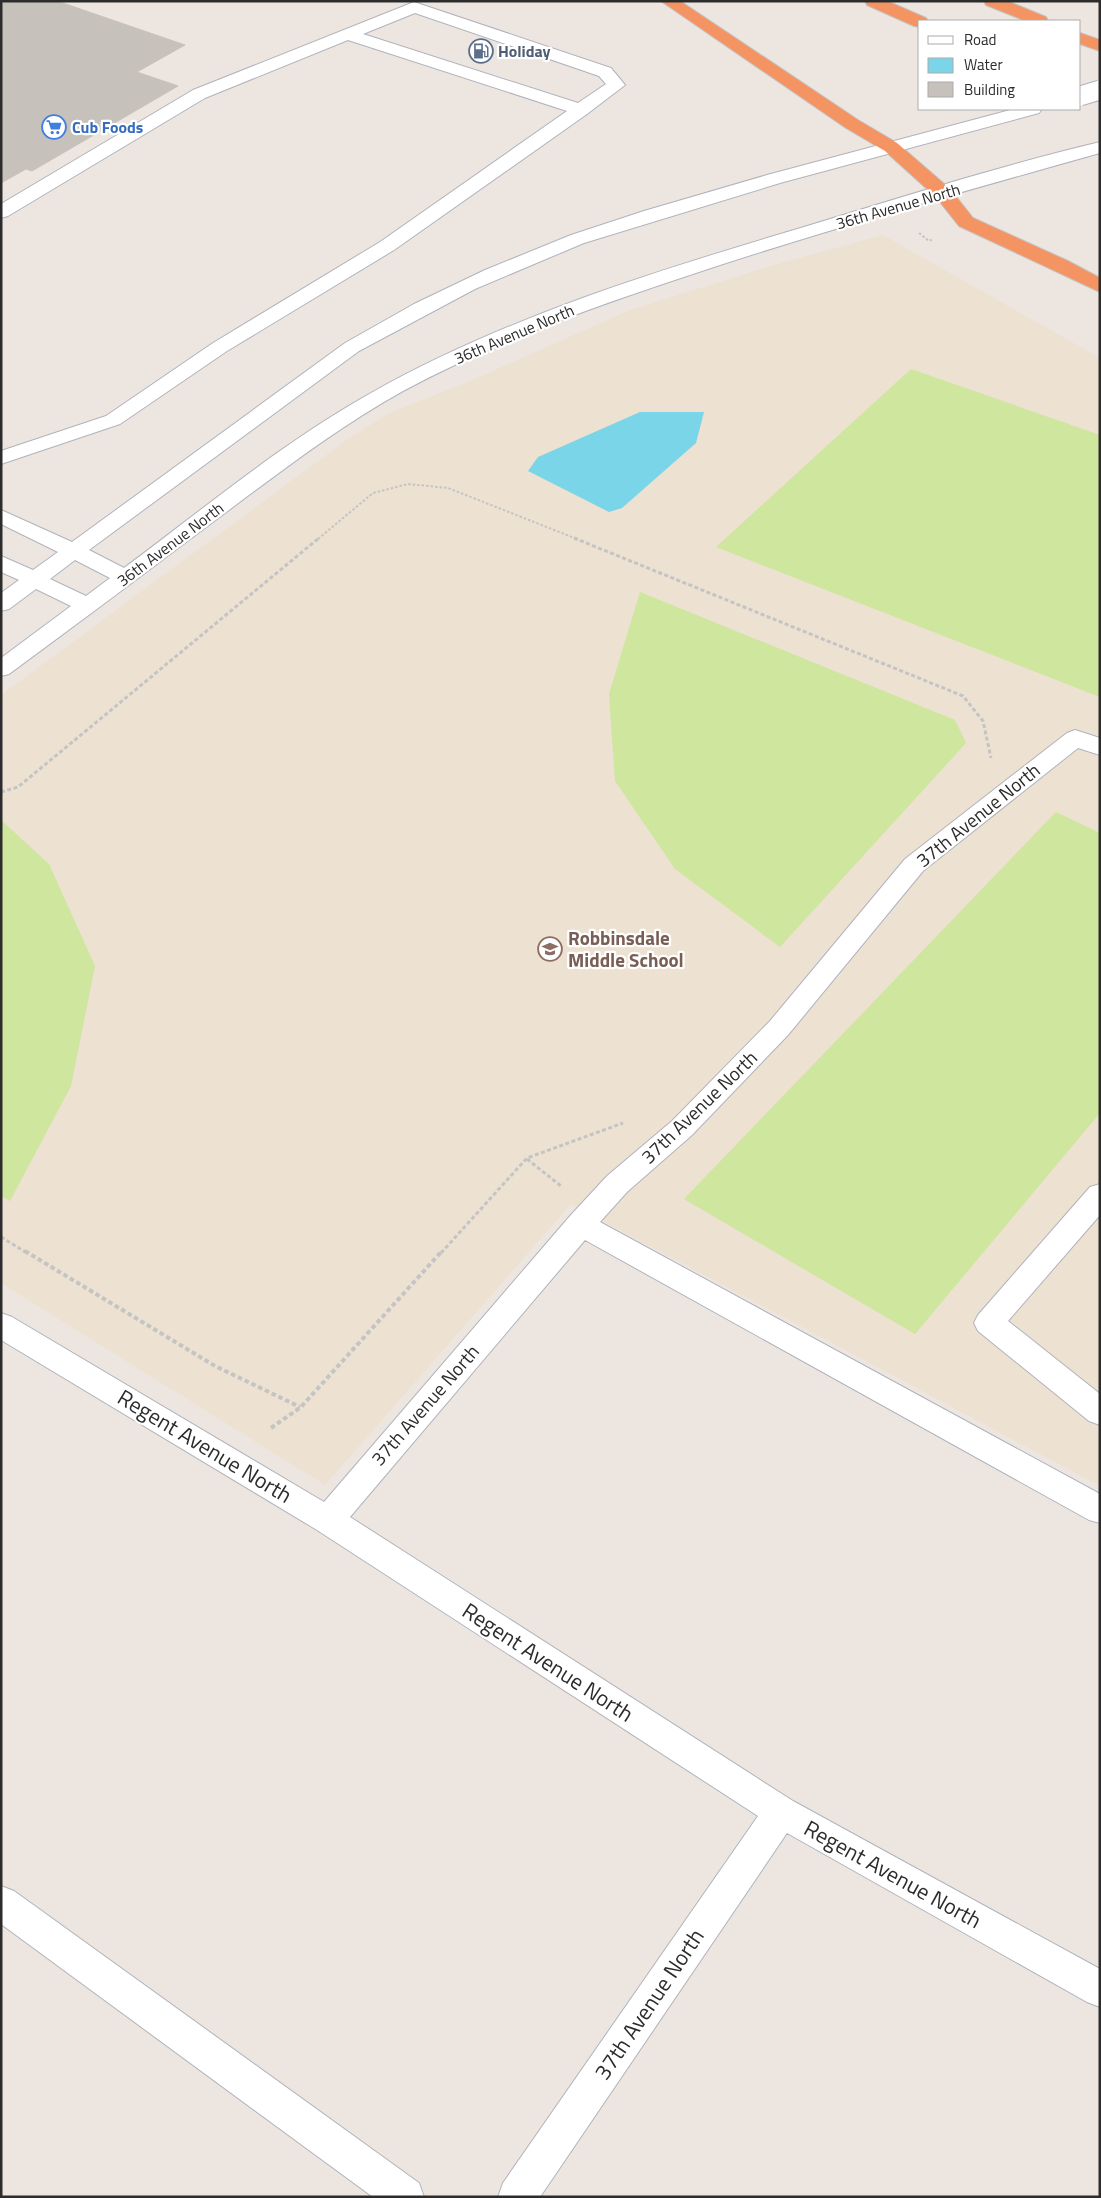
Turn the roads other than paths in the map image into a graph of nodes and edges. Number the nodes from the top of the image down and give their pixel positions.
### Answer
1 (669, 1) edge
2 (872, 1) edge
3 (992, 1) edge
4 (1038, 20) edge
5 (918, 21) edge
6 (347, 34) junction
7 (1081, 38) edge
8 (1100, 46) edge
9 (1100, 90) edge
10 (1081, 92) edge
11 (1081, 96) edge
12 (1100, 100) edge
13 (581, 110) junction
14 (1029, 110) edge
15 (891, 147) junction
16 (1100, 147) edge
17 (943, 193) junction
18 (1, 212) edge
19 (1100, 286) edge
20 (1, 458) edge
21 (1, 516) edge
22 (74, 551) junction
23 (1, 563) edge
24 (126, 577) junction
25 (35, 579) junction
26 (1, 604) edge
27 (88, 606) junction
28 (1, 669) edge
29 (1100, 748) edge
30 (1100, 1195) edge
31 (580, 1224) junction
32 (1, 1325) edge
33 (1100, 1412) edge
34 (1100, 1510) edge
35 (328, 1520) junction
36 (781, 1812) junction
37 (1, 1903) edge
38 (1100, 1989) edge
39 (405, 2197) edge
40 (517, 2197) edge

1 - 15 highway
2 - 5 highway
3 - 4 highway
6 - 13 street
6 - 13 street
6 - 18 street
7 - 8 highway
9 - 11 street, bridge
10 - 12 highway
13 - 20 street
14 - 15 street
15 - 17 highway
15 - 22 street
16 - 17 street, 36th Avenue North
17 - 19 highway
17 - 24 street, 36th Avenue North
21 - 22 street
22 - 24 street
22 - 25 street
23 - 25 street
24 - 27 street, 36th Avenue North
25 - 26 street
25 - 27 street
27 - 28 street, 36th Avenue North
29 - 31 street, 37th Avenue North
30 - 33 street
31 - 34 street
31 - 35 street, 37th Avenue North
32 - 35 street, Regent Avenue North
35 - 36 street, Regent Avenue North
36 - 38 street, Regent Avenue North
36 - 40 street, 37th Avenue North
37 - 39 street

